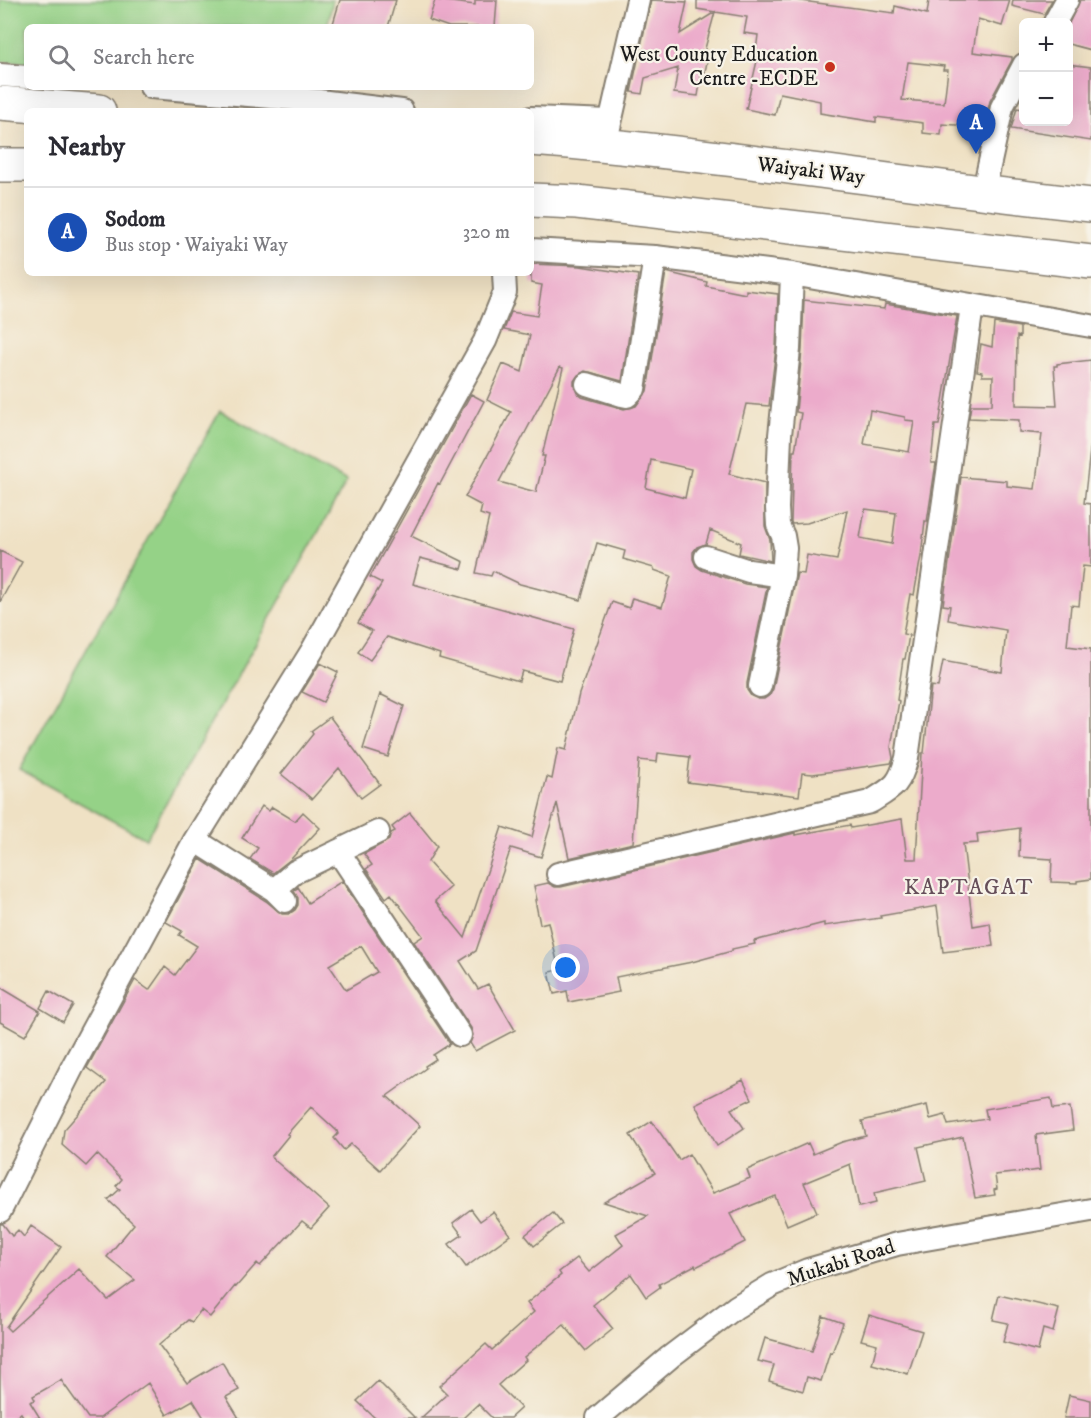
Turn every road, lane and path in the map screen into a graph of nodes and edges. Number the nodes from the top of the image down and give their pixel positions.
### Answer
1 (638, 0) edge
2 (1067, 0) edge
3 (1057, 18) edge
4 (1020, 72) edge
5 (0, 75) edge
6 (24, 77) edge
7 (187, 90) edge
8 (0, 103) edge
9 (62, 108) edge
10 (377, 108) edge
11 (534, 119) edge
12 (607, 133) junction
13 (534, 139) edge
14 (0, 165) edge
15 (24, 165) edge
16 (983, 194) junction
17 (534, 200) edge
18 (1091, 205) edge
19 (534, 250) edge
20 (655, 257) junction
21 (1091, 262) edge
22 (792, 274) junction
23 (504, 276) edge
24 (972, 306) junction
25 (1091, 326) edge
26 (587, 384) dead end
27 (706, 557) dead end
28 (783, 576) junction
29 (760, 686) dead end
30 (378, 832) dead end
31 (195, 840) junction
32 (338, 850) junction
33 (558, 874) dead end
34 (460, 1035) dead end
35 (1091, 1210) edge
36 (0, 1211) edge
37 (598, 1418) edge

1 - 12 street
2 - 3 street
4 - 16 street
5 - 6 street
7 - 10 street
8 - 9 highway
11 - 12 street
12 - 13 highway, Waiyaki Way
12 - 16 highway, Waiyaki Way
14 - 15 highway
16 - 18 highway, Waiyaki Way
17 - 21 highway
19 - 20 street
20 - 22 street
20 - 26 street
22 - 24 street
22 - 28 street
23 - 31 street
24 - 25 street
24 - 33 street
27 - 28 street
28 - 29 street
30 - 32 street
31 - 32 street
31 - 36 street
32 - 34 street
35 - 37 street, Mukabi Road

